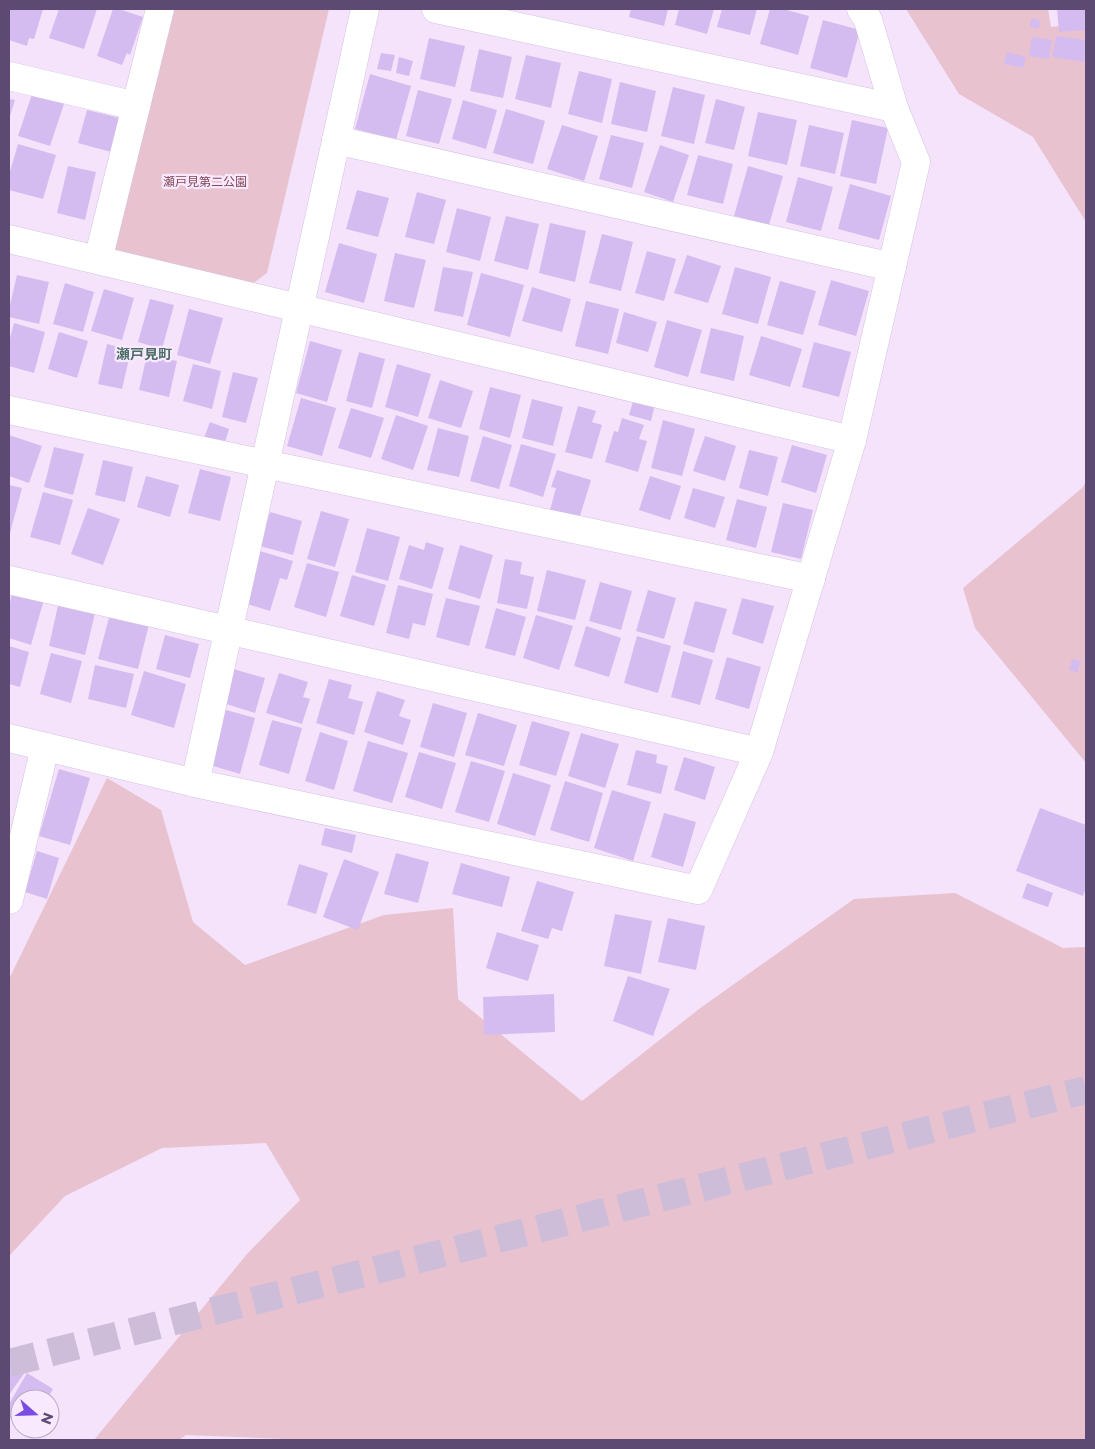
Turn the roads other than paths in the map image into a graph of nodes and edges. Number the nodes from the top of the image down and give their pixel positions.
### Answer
1 (160, 9) edge
2 (365, 9) edge
3 (436, 9) edge
4 (861, 9) edge
5 (9, 76) edge
6 (136, 106) junction
7 (894, 108) junction
8 (336, 140) junction
9 (9, 239) edge
10 (98, 260) junction
11 (892, 267) junction
12 (300, 308) junction
13 (9, 410) edge
14 (852, 440) junction
15 (265, 464) junction
16 (811, 579) junction
17 (9, 580) edge
18 (228, 630) junction
19 (9, 738) edge
20 (45, 747) junction
21 (760, 752) junction
22 (195, 782) junction
23 (9, 900) edge

1 - 6 street
2 - 8 street
3 - 7 street
4 - 7 street
5 - 6 street
6 - 10 street
7 - 11 street
8 - 11 street
8 - 12 street
9 - 10 street
10 - 12 street
11 - 14 street
12 - 14 street
12 - 15 street
13 - 15 street
14 - 16 street
15 - 16 street
15 - 18 street
16 - 21 street
17 - 18 street
18 - 21 street
18 - 22 street
19 - 20 street
20 - 22 street
20 - 23 street
21 - 22 street

